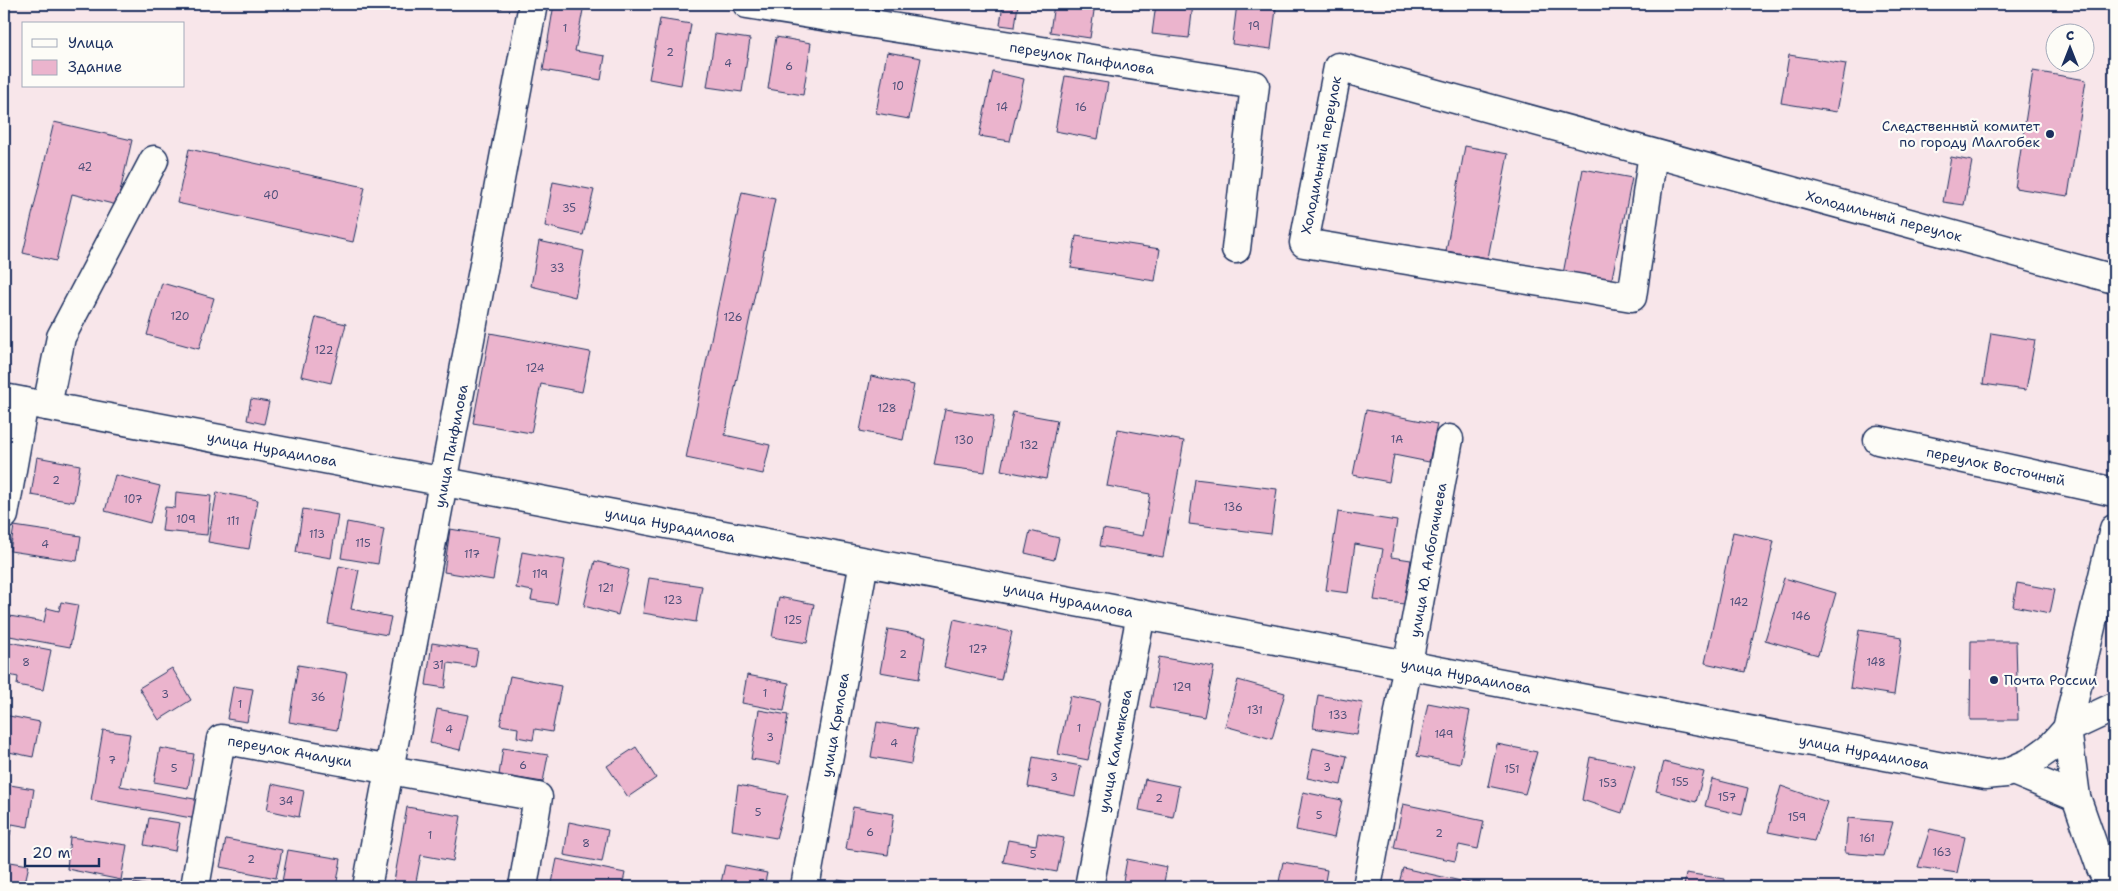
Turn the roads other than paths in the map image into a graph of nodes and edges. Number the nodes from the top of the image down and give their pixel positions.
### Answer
1 (534, 4) edge
2 (747, 4) edge
3 (1653, 153) junction
4 (154, 160) dead end
5 (1236, 249) dead end
6 (2114, 279) edge
7 (25, 402) edge
8 (1449, 439) dead end
9 (1878, 440) dead end
10 (444, 482) junction
11 (2114, 492) edge
12 (4, 515) edge
13 (2114, 529) edge
14 (864, 562) junction
15 (1141, 614) junction
16 (1408, 665) junction
17 (2114, 706) edge
18 (2067, 729) junction
19 (390, 768) junction
20 (2013, 771) junction
21 (2076, 797) junction
22 (196, 887) edge
23 (367, 887) edge
24 (523, 887) edge
25 (805, 887) edge
26 (1089, 887) edge
27 (1367, 887) edge
28 (2111, 887) edge

1 - 10 street, улица Панфилова
2 - 5 street, переулок Панфилова
3 - 3 street, Холодильный переулок
3 - 6 street, Холодильный переулок
4 - 7 street
7 - 10 street, улица Нурадилова
7 - 12 street
8 - 16 street, улица Ю. Албогачиева
9 - 11 street, переулок Восточный
10 - 14 street, улица Нурадилова
10 - 19 street, улица Панфилова
13 - 18 street
14 - 15 street, улица Нурадилова
14 - 25 street, улица Крылова
15 - 16 street, улица Нурадилова
15 - 26 street, улица Калмыкова
16 - 20 street, улица Нурадилова
16 - 27 street, улица Ю. Албогачиева
17 - 18 street, улица Нурадилова
18 - 20 street, улица Нурадилова
18 - 21 street
19 - 22 street, переулок Ачалуки
19 - 23 street, улица Панфилова
19 - 24 street
20 - 21 street
21 - 28 street

